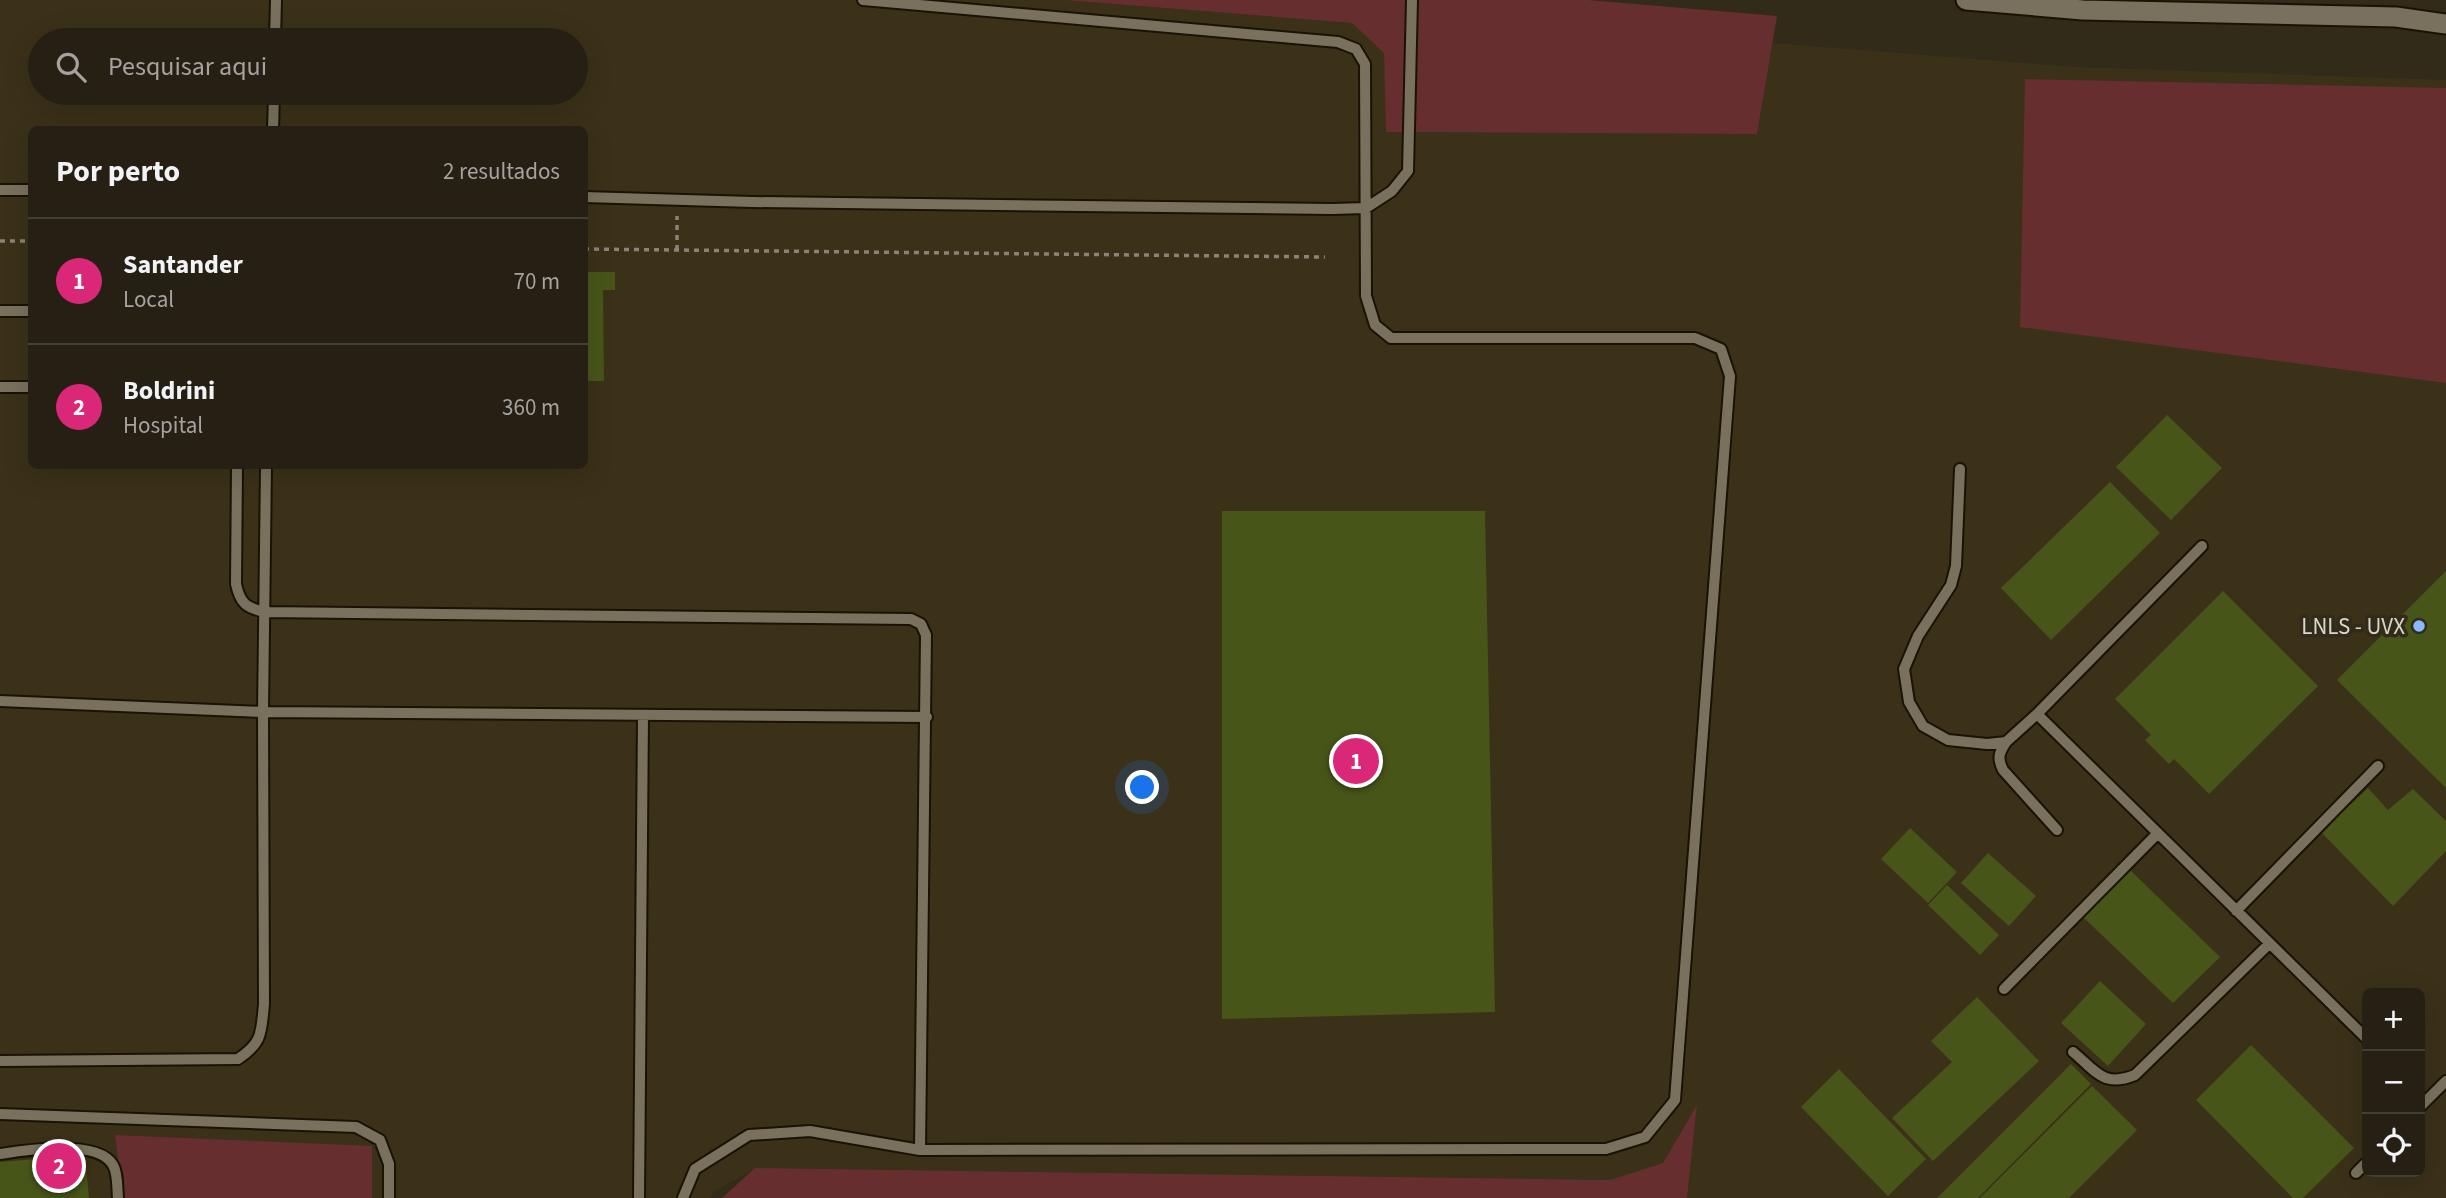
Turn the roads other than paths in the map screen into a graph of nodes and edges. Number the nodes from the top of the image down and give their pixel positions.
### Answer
1 (276, 0) edge
2 (863, 0) edge
3 (1412, 0) edge
4 (1966, 0) edge
5 (2446, 24) edge
6 (275, 28) edge
7 (274, 105) edge
8 (273, 126) edge
9 (0, 190) edge
10 (28, 190) edge
11 (588, 197) edge
12 (1366, 208) junction
13 (0, 311) edge
14 (28, 311) edge
15 (0, 387) edge
16 (28, 387) edge
17 (237, 469) edge
18 (266, 469) edge
19 (1960, 469) dead end
20 (2202, 546) dead end
21 (265, 612) junction
22 (0, 701) edge
23 (263, 712) junction
24 (2037, 714) junction
25 (643, 716) junction
26 (927, 717) junction
27 (2006, 742) junction
28 (2378, 766) dead end
29 (2057, 830) dead end
30 (2158, 833) junction
31 (2236, 911) junction
32 (2269, 944) junction
33 (2004, 989) dead end
34 (2362, 1034) edge
35 (2073, 1052) dead end
36 (0, 1061) edge
37 (2446, 1081) edge
38 (2425, 1094) edge
39 (2429, 1098) junction
40 (2425, 1102) edge
41 (0, 1114) edge
42 (920, 1150) junction
43 (0, 1154) edge
44 (2362, 1168) edge
45 (2356, 1173) dead end
46 (118, 1198) edge
47 (389, 1198) edge
48 (639, 1198) edge
49 (682, 1198) edge

1 - 6 lane
2 - 12 lane
3 - 12 lane
4 - 5 main road
7 - 8 lane
9 - 10 lane
11 - 12 lane
12 - 42 lane
13 - 14 lane
15 - 16 lane
17 - 21 lane
18 - 21 lane
19 - 27 lane
20 - 24 lane
21 - 23 lane
21 - 26 lane
22 - 23 lane
23 - 25 lane
23 - 36 lane
24 - 27 lane
24 - 30 lane
25 - 26 lane
25 - 48 lane
26 - 42 lane
27 - 29 lane
28 - 31 lane
30 - 31 lane
30 - 33 lane
31 - 32 lane
32 - 34 lane
32 - 35 lane
37 - 39 lane
38 - 39 lane
39 - 40 lane
41 - 47 lane
42 - 49 lane
43 - 46 lane
44 - 45 lane

